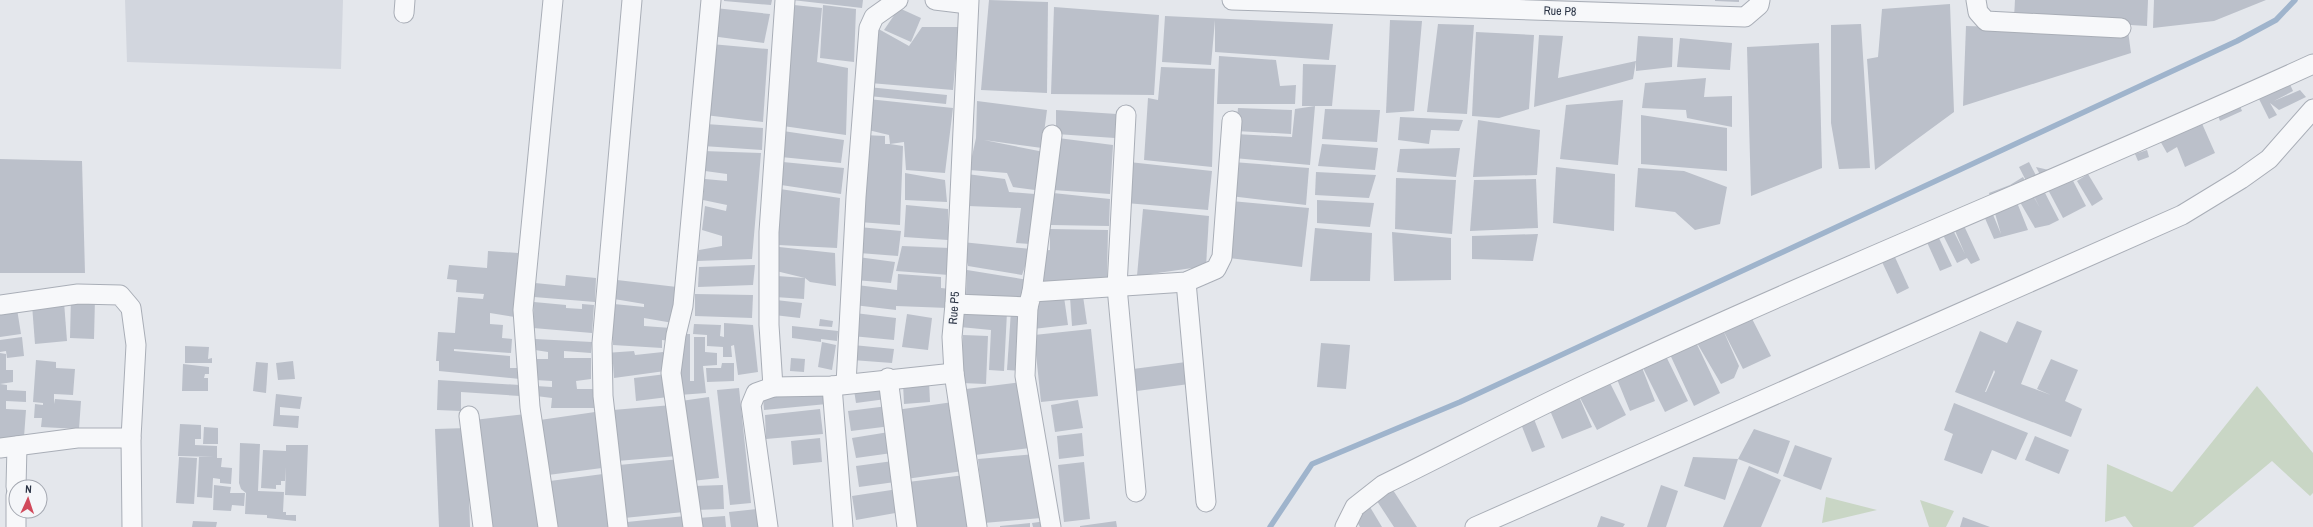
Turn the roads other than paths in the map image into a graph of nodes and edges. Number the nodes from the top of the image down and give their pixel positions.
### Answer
1 (553, 0) edge
2 (632, 0) edge
3 (710, 0) edge
4 (785, 0) edge
5 (898, 0) edge
6 (935, 0) edge
7 (1232, 0) edge
8 (1760, 0) edge
9 (1976, 0) edge
10 (968, 2) edge
11 (2121, 28) dead end
12 (2313, 64) edge
13 (2313, 109) edge
14 (1126, 115) dead end
15 (1232, 121) dead end
16 (1052, 135) dead end
17 (1186, 282) junction
18 (1117, 287) junction
19 (1030, 300) junction
20 (955, 304) junction
21 (0, 305) edge
22 (954, 373) junction
23 (888, 378) junction
24 (839, 385) junction
25 (773, 387) junction
26 (469, 416) dead end
27 (131, 438) junction
28 (8, 447) edge
29 (14, 479) edge
30 (1136, 492) dead end
31 (1206, 502) dead end
32 (132, 527) edge
33 (483, 527) edge
34 (548, 527) edge
35 (618, 527) edge
36 (693, 527) edge
37 (768, 527) edge
38 (843, 527) edge
39 (907, 527) edge
40 (977, 527) edge
41 (1051, 527) edge
42 (1345, 527) edge
43 (1475, 527) edge

1 - 34 street
2 - 35 street
3 - 36 street
4 - 25 street
5 - 24 street
6 - 10 street
7 - 8 street, Rue P8
9 - 11 street
10 - 20 street, Rue P5
12 - 42 street
13 - 43 street
14 - 18 street
15 - 17 street
16 - 19 street
17 - 18 street
17 - 31 street
18 - 19 street
18 - 30 street
19 - 20 street
19 - 41 street
20 - 22 street, Rue P5
21 - 27 street
22 - 23 street
22 - 40 street, Rue P5
23 - 24 street
23 - 39 street
24 - 25 street
24 - 38 street
25 - 37 street
26 - 33 street
27 - 28 street
27 - 32 street
28 - 29 street

